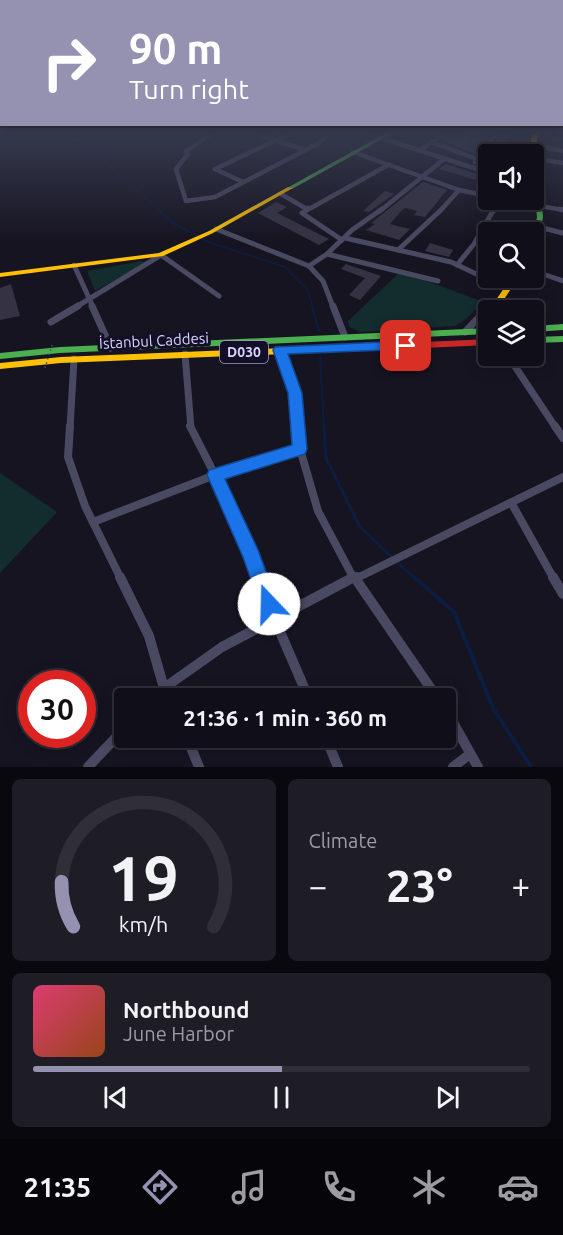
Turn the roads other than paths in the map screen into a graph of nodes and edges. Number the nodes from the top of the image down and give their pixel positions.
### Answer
1 (176, 169) edge
2 (215, 169) edge
3 (268, 169) edge
4 (324, 169) edge
5 (381, 169) edge
6 (399, 169) edge
7 (432, 169) edge
8 (422, 177) junction
9 (243, 182) junction
10 (459, 190) junction
11 (281, 194) junction
12 (478, 194) edge
13 (544, 206) edge
14 (311, 208) junction
15 (494, 210) edge
16 (563, 210) edge
17 (544, 228) edge
18 (214, 231) junction
19 (563, 233) edge
20 (344, 239) junction
21 (398, 250) junction
22 (327, 254) junction
23 (161, 255) junction
24 (74, 265) junction
25 (457, 265) junction
26 (309, 266) junction
27 (544, 274) edge
28 (0, 275) edge
29 (478, 275) edge
30 (438, 281) dead end
31 (563, 281) edge
32 (506, 288) edge
33 (219, 296) dead end
34 (90, 299) junction
35 (498, 300) edge
36 (478, 318) edge
37 (51, 322) dead end
38 (563, 327) edge
39 (544, 328) edge
40 (478, 331) edge
41 (465, 332) junction
42 (345, 337) junction
43 (563, 339) edge
44 (544, 340) edge
45 (478, 342) edge
46 (111, 348) junction
47 (280, 350) junction
48 (185, 354) junction
49 (0, 356) edge
50 (74, 359) junction
51 (0, 366) edge
52 (515, 366) edge
53 (563, 438) edge
54 (300, 449) junction
55 (215, 475) junction
56 (563, 477) edge
57 (512, 504) junction
58 (93, 522) junction
59 (355, 578) junction
60 (563, 594) edge
61 (275, 620) junction
62 (164, 688) joint
63 (304, 688) edge
64 (430, 688) edge
65 (456, 728) edge
66 (114, 740) edge
67 (191, 748) edge
68 (330, 748) edge
69 (470, 754) junction
70 (88, 767) edge
71 (199, 767) edge
72 (338, 767) edge
73 (453, 767) edge
74 (478, 767) edge

1 - 9 street
2 - 9 street
3 - 9 street
4 - 11 street
5 - 14 street
6 - 8 street
7 - 8 street
8 - 10 street
8 - 20 street
10 - 12 street
10 - 21 street
11 - 14 street
11 - 18 street
13 - 16 street
14 - 20 street
15 - 25 street
17 - 19 street
18 - 23 street
18 - 26 street
20 - 21 street
20 - 22 street
21 - 25 street
22 - 26 street
22 - 30 street
23 - 24 street
23 - 33 street
23 - 34 street
24 - 28 street
24 - 34 street
25 - 29 street
26 - 42 street
27 - 31 street
32 - 35 street
34 - 37 street
34 - 46 street
36 - 41 street
38 - 39 street
40 - 41 street, İstanbul Caddesi / D030
41 - 42 street, İstanbul Caddesi / D030
42 - 46 street, İstanbul Caddesi / D030
43 - 44 street
45 - 47 street, İstanbul Caddesi / D030
46 - 49 street, İstanbul Caddesi / D030
47 - 48 street, İstanbul Caddesi / D030
47 - 54 street
48 - 50 street, İstanbul Caddesi / D030
48 - 55 street
50 - 51 street, İstanbul Caddesi / D030
50 - 58 street
52 - 53 street
54 - 55 street
54 - 59 street
55 - 58 street
55 - 61 street
56 - 57 street
57 - 59 street
57 - 60 street
58 - 62 street
59 - 61 street
59 - 64 street
61 - 62 street
61 - 63 street
65 - 69 street
66 - 70 street
67 - 71 street
68 - 72 street
69 - 73 street
69 - 74 street

